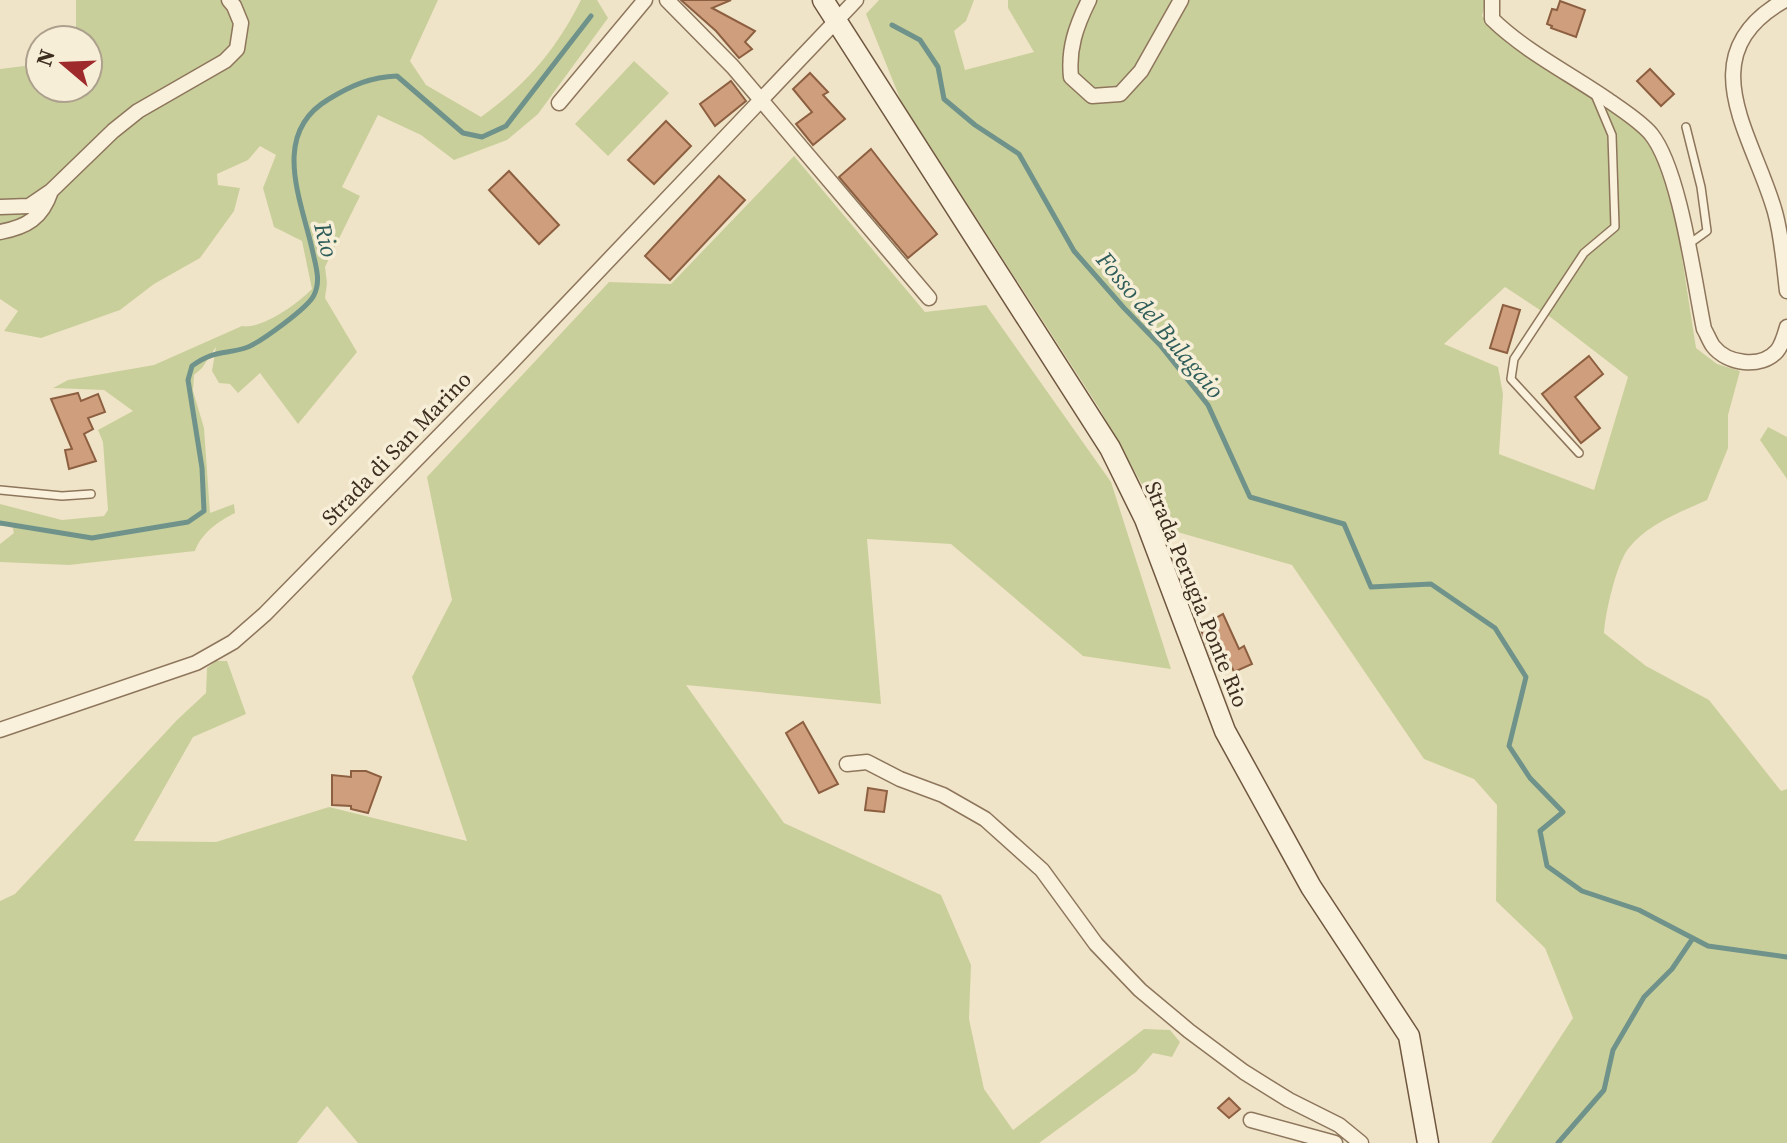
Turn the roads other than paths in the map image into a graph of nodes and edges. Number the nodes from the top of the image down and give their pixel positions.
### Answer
1 (229, 0) edge
2 (645, 0) edge
3 (667, 0) edge
4 (823, 0) edge
5 (856, 0) edge
6 (1089, 0) edge
7 (1181, 0) edge
8 (1492, 0) edge
9 (1785, 0) edge
10 (836, 20) junction
11 (1594, 91) junction
12 (760, 101) junction
13 (559, 103) dead end
14 (1686, 127) dead end
15 (51, 191) junction
16 (0, 207) edge
17 (0, 232) edge
18 (1687, 245) junction
19 (1787, 291) edge
20 (929, 298) dead end
21 (1787, 327) edge
22 (1579, 453) dead end
23 (0, 490) edge
24 (91, 494) dead end
25 (0, 730) edge
26 (847, 764) dead end
27 (1251, 1120) dead end
28 (1335, 1143) edge
29 (1361, 1143) edge
30 (1428, 1143) edge

1 - 15 street
2 - 13 street
3 - 12 street
4 - 10 main road, Strada Perugia Ponte Rio
5 - 10 street, Strada di San Marino
6 - 7 street
8 - 11 street
9 - 19 street
10 - 12 street, Strada di San Marino
10 - 30 main road, Strada Perugia Ponte Rio
11 - 18 street
11 - 22 lane
12 - 20 street
12 - 25 street, Strada di San Marino
14 - 18 lane
15 - 16 street
15 - 17 street
18 - 21 street
23 - 24 lane
26 - 29 street
27 - 28 street

